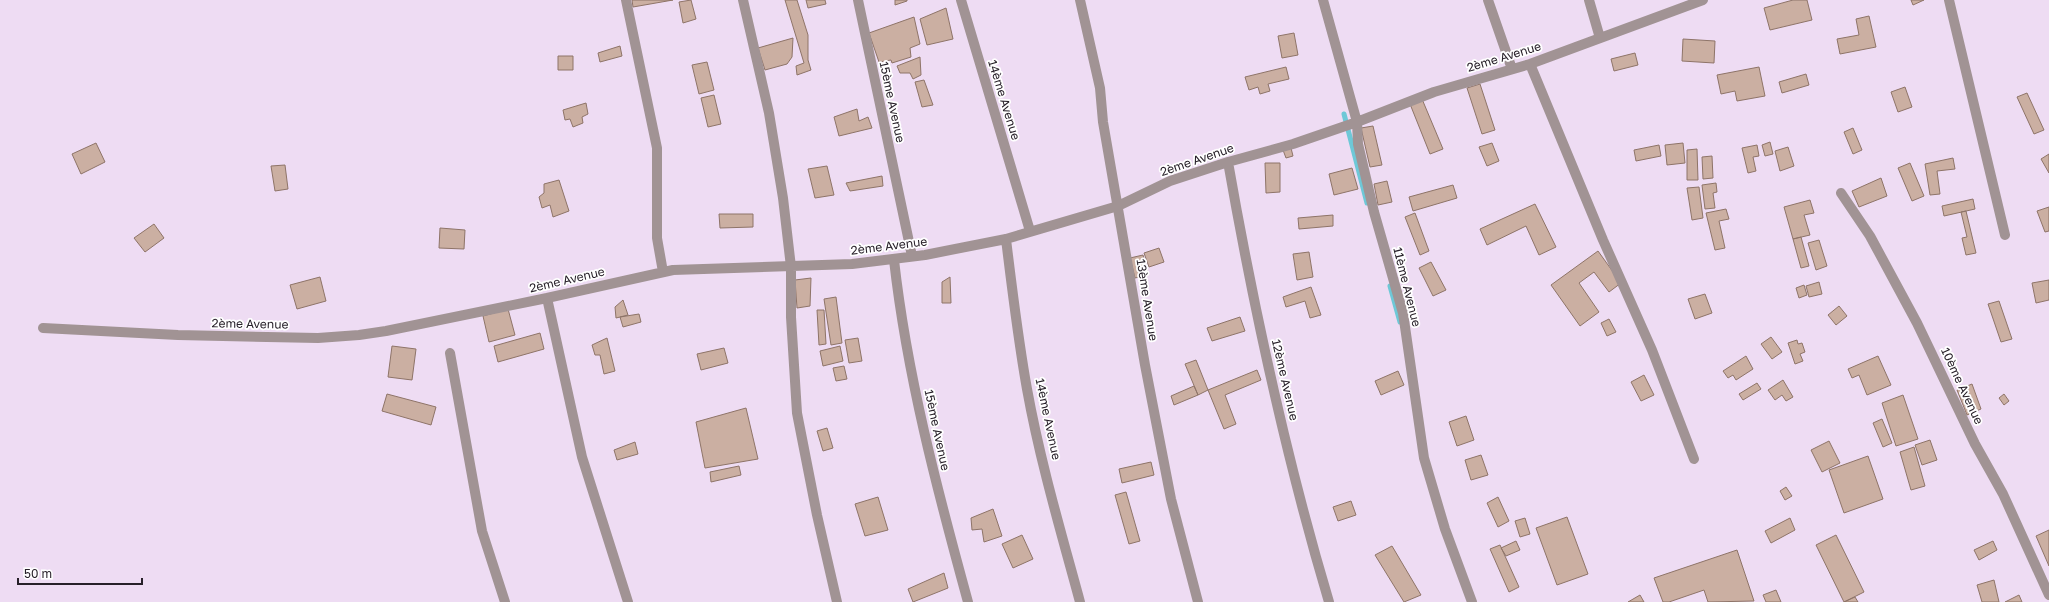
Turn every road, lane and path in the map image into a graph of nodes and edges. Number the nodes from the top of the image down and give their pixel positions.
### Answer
1 (626, 0) edge
2 (743, 0) edge
3 (858, 0) edge
4 (960, 0) edge
5 (1080, 0) edge
6 (1323, 0) edge
7 (1488, 0) edge
8 (1589, 0) edge
9 (1703, 0) edge
10 (1949, 0) edge
11 (1600, 38) junction
12 (1530, 64) junction
13 (1512, 69) junction
14 (1357, 122) junction
15 (1228, 162) junction
16 (1841, 193) dead end
17 (1118, 206) junction
18 (1030, 231) junction
19 (2005, 236) dead end
20 (1006, 239) junction
21 (912, 256) junction
22 (894, 260) junction
23 (791, 267) junction
24 (663, 272) junction
25 (547, 298) junction
26 (43, 328) dead end
27 (450, 353) dead end
28 (1694, 459) dead end
29 (2049, 595) edge
30 (505, 602) edge
31 (628, 602) edge
32 (837, 602) edge
33 (968, 602) edge
34 (1080, 602) edge
35 (1198, 602) edge
36 (1329, 602) edge
37 (1472, 602) edge

1 - 24 street
2 - 23 street
3 - 21 street, 15ème Avenue
4 - 18 street, 14ème Avenue
5 - 17 street, 13ème Avenue
6 - 14 street, 11ème Avenue
7 - 13 street
8 - 11 street
9 - 11 street, 2ème Avenue
10 - 19 street
11 - 12 street, 2ème Avenue
12 - 13 street, 2ème Avenue
12 - 28 street
13 - 14 street, 2ème Avenue
14 - 15 street, 2ème Avenue
14 - 37 street, 11ème Avenue
15 - 17 street, 2ème Avenue
15 - 36 street, 12ème Avenue
16 - 29 street, 10ème Avenue
17 - 18 street, 2ème Avenue
17 - 35 street, 13ème Avenue
18 - 20 street, 2ème Avenue
20 - 21 street, 2ème Avenue
20 - 34 street, 14ème Avenue
21 - 22 street, 2ème Avenue
22 - 23 street, 2ème Avenue
22 - 33 street, 15ème Avenue
23 - 24 street, 2ème Avenue
23 - 32 street
24 - 25 street, 2ème Avenue
25 - 26 street, 2ème Avenue
25 - 31 street
27 - 30 street

